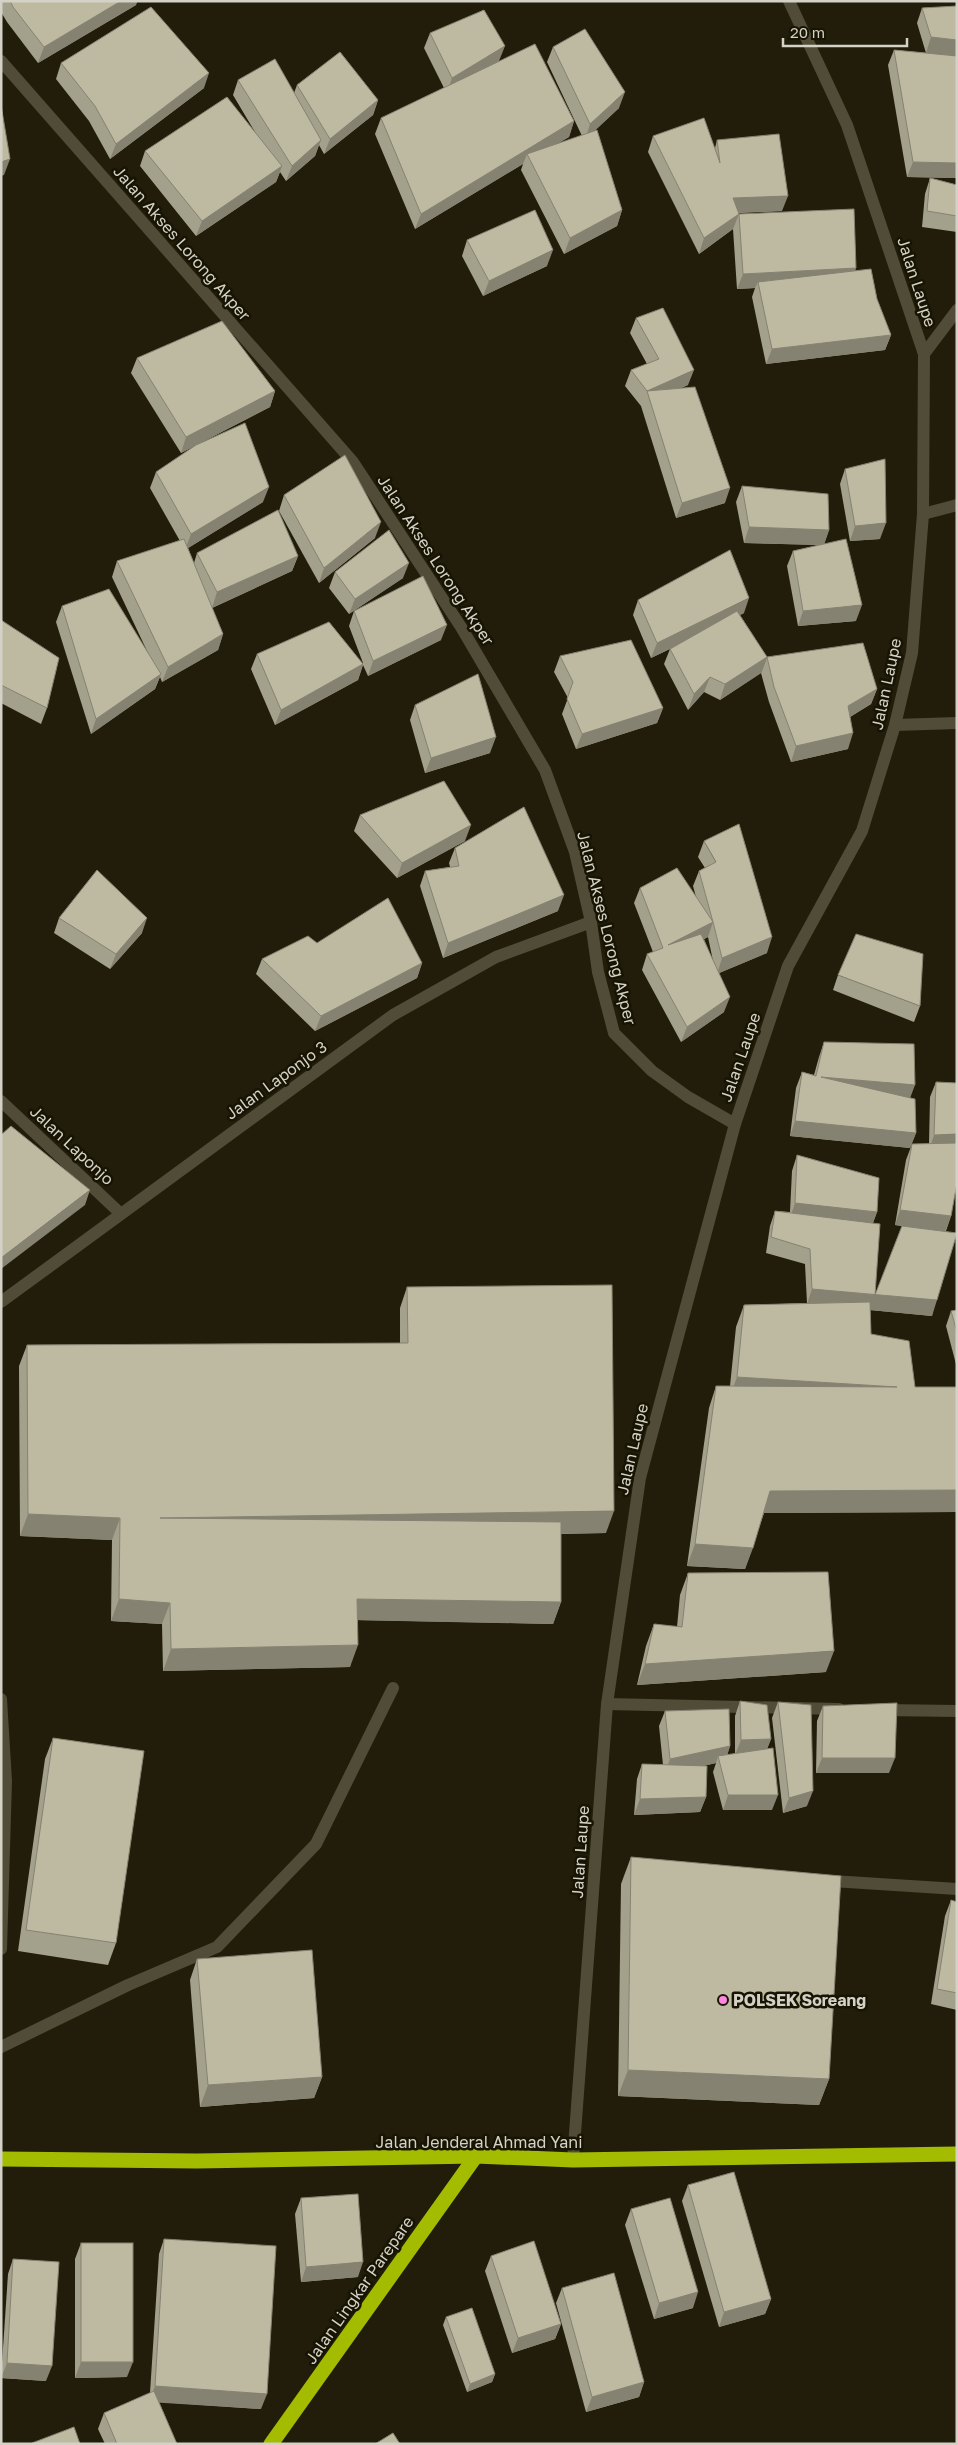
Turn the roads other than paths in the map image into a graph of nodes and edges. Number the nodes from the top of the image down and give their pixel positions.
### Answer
1 (789, 1) edge
2 (1, 61) edge
3 (957, 310) edge
4 (924, 354) junction
5 (957, 505) edge
6 (923, 514) junction
7 (957, 723) edge
8 (896, 725) junction
9 (591, 922) junction
10 (1, 1101) edge
11 (735, 1124) junction
12 (120, 1214) junction
13 (1, 1302) edge
14 (393, 1688) dead end
15 (1, 1699) edge
16 (607, 1704) junction
17 (850, 1709) edge
18 (869, 1710) edge
19 (957, 1712) edge
20 (832, 1881) edge
21 (957, 1889) edge
22 (1, 1949) edge
23 (1, 2047) edge
24 (957, 2154) edge
25 (476, 2156) junction
26 (1, 2159) edge
27 (573, 2160) junction
28 (271, 2444) edge

1 - 4 street, Jalan Laupe
2 - 9 street, Jalan Akses Lorong Akper
3 - 4 street
4 - 6 street, Jalan Laupe
5 - 6 street
6 - 8 street, Jalan Laupe
7 - 8 street
8 - 11 street, Jalan Laupe
9 - 11 street, Jalan Akses Lorong Akper
9 - 12 street, Jalan Laponjo 3
10 - 12 street, Jalan Laponjo
11 - 16 street, Jalan Laupe
12 - 13 street, Jalan Laponjo 3
14 - 23 street
15 - 22 street
16 - 17 street
16 - 27 street, Jalan Laupe
18 - 19 street
20 - 21 street
24 - 27 highway, Jalan Jenderal Ahmad Yani
25 - 26 highway, Jalan Jenderal Ahmad Yani
25 - 27 highway, Jalan Jenderal Ahmad Yani
25 - 28 highway, Jalan Lingkar Parepare

